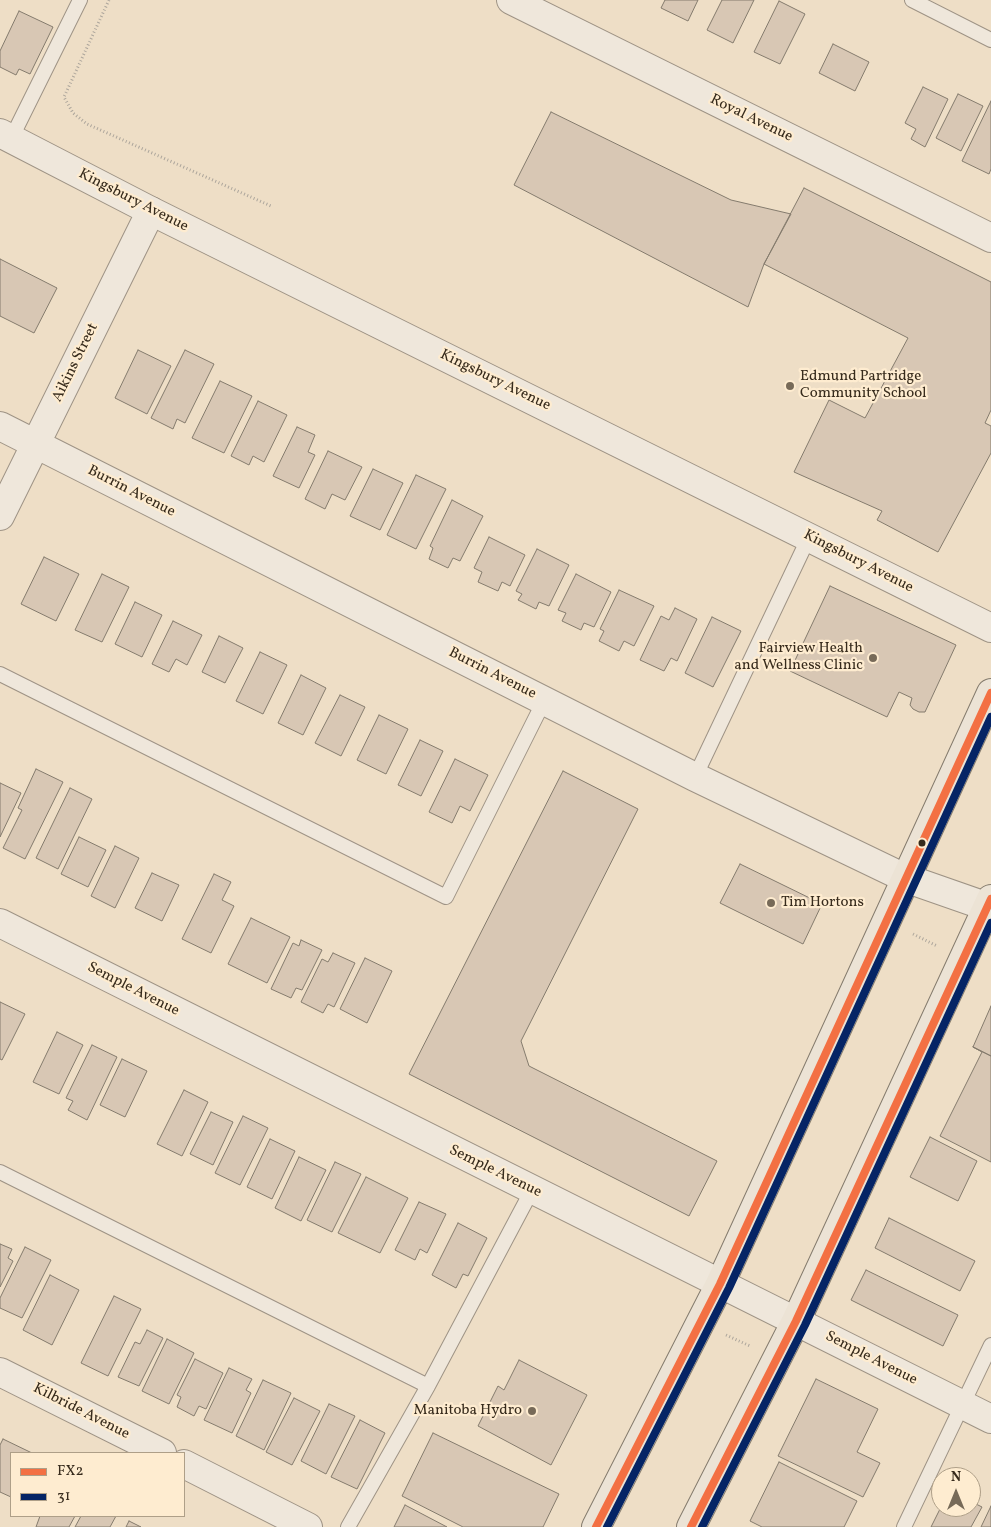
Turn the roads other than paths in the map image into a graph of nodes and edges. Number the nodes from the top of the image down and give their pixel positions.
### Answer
1 (80, 0) edge
2 (511, 0) edge
3 (912, 0) edge
4 (991, 40) edge
5 (5, 136) edge
6 (151, 211) junction
7 (990, 234) edge
8 (0, 426) edge
9 (36, 445) junction
10 (0, 516) edge
11 (809, 537) junction
12 (991, 628) edge
13 (0, 674) edge
14 (991, 693) edge
15 (544, 700) junction
16 (695, 777) junction
17 (905, 878) junction
18 (990, 904) edge
19 (0, 923) edge
20 (0, 1172) edge
21 (532, 1190) junction
22 (720, 1284) junction
23 (796, 1321) junction
24 (991, 1345) edge
25 (0, 1372) edge
26 (428, 1386) junction
27 (964, 1405) junction
28 (991, 1419) edge
29 (160, 1452) edge
30 (185, 1465) edge
31 (308, 1527) edge
32 (348, 1527) edge
33 (596, 1527) edge
34 (691, 1527) edge
35 (904, 1527) edge

1 - 5 lane
2 - 7 street, Royal Avenue
3 - 4 lane
5 - 6 street, Kingsbury Avenue
6 - 9 street, Aikins Street
6 - 11 street, Kingsbury Avenue
8 - 9 street, Burrin Avenue
9 - 10 street, Aikins Street
9 - 15 street, Burrin Avenue
11 - 12 street, Kingsbury Avenue
11 - 16 lane
13 - 15 lane
14 - 17 main road
15 - 16 street, Burrin Avenue
16 - 17 street, Burrin Avenue
17 - 18 street, Burrin Avenue
17 - 22 main road
18 - 23 main road
19 - 21 street, Semple Avenue
20 - 26 lane
21 - 22 street, Semple Avenue
21 - 26 lane
22 - 23 street, Semple Avenue
22 - 33 main road
23 - 27 street, Semple Avenue
23 - 34 main road
24 - 27 lane
25 - 29 street, Kilbride Avenue
26 - 32 lane
27 - 28 street, Semple Avenue
27 - 35 lane
30 - 31 street

